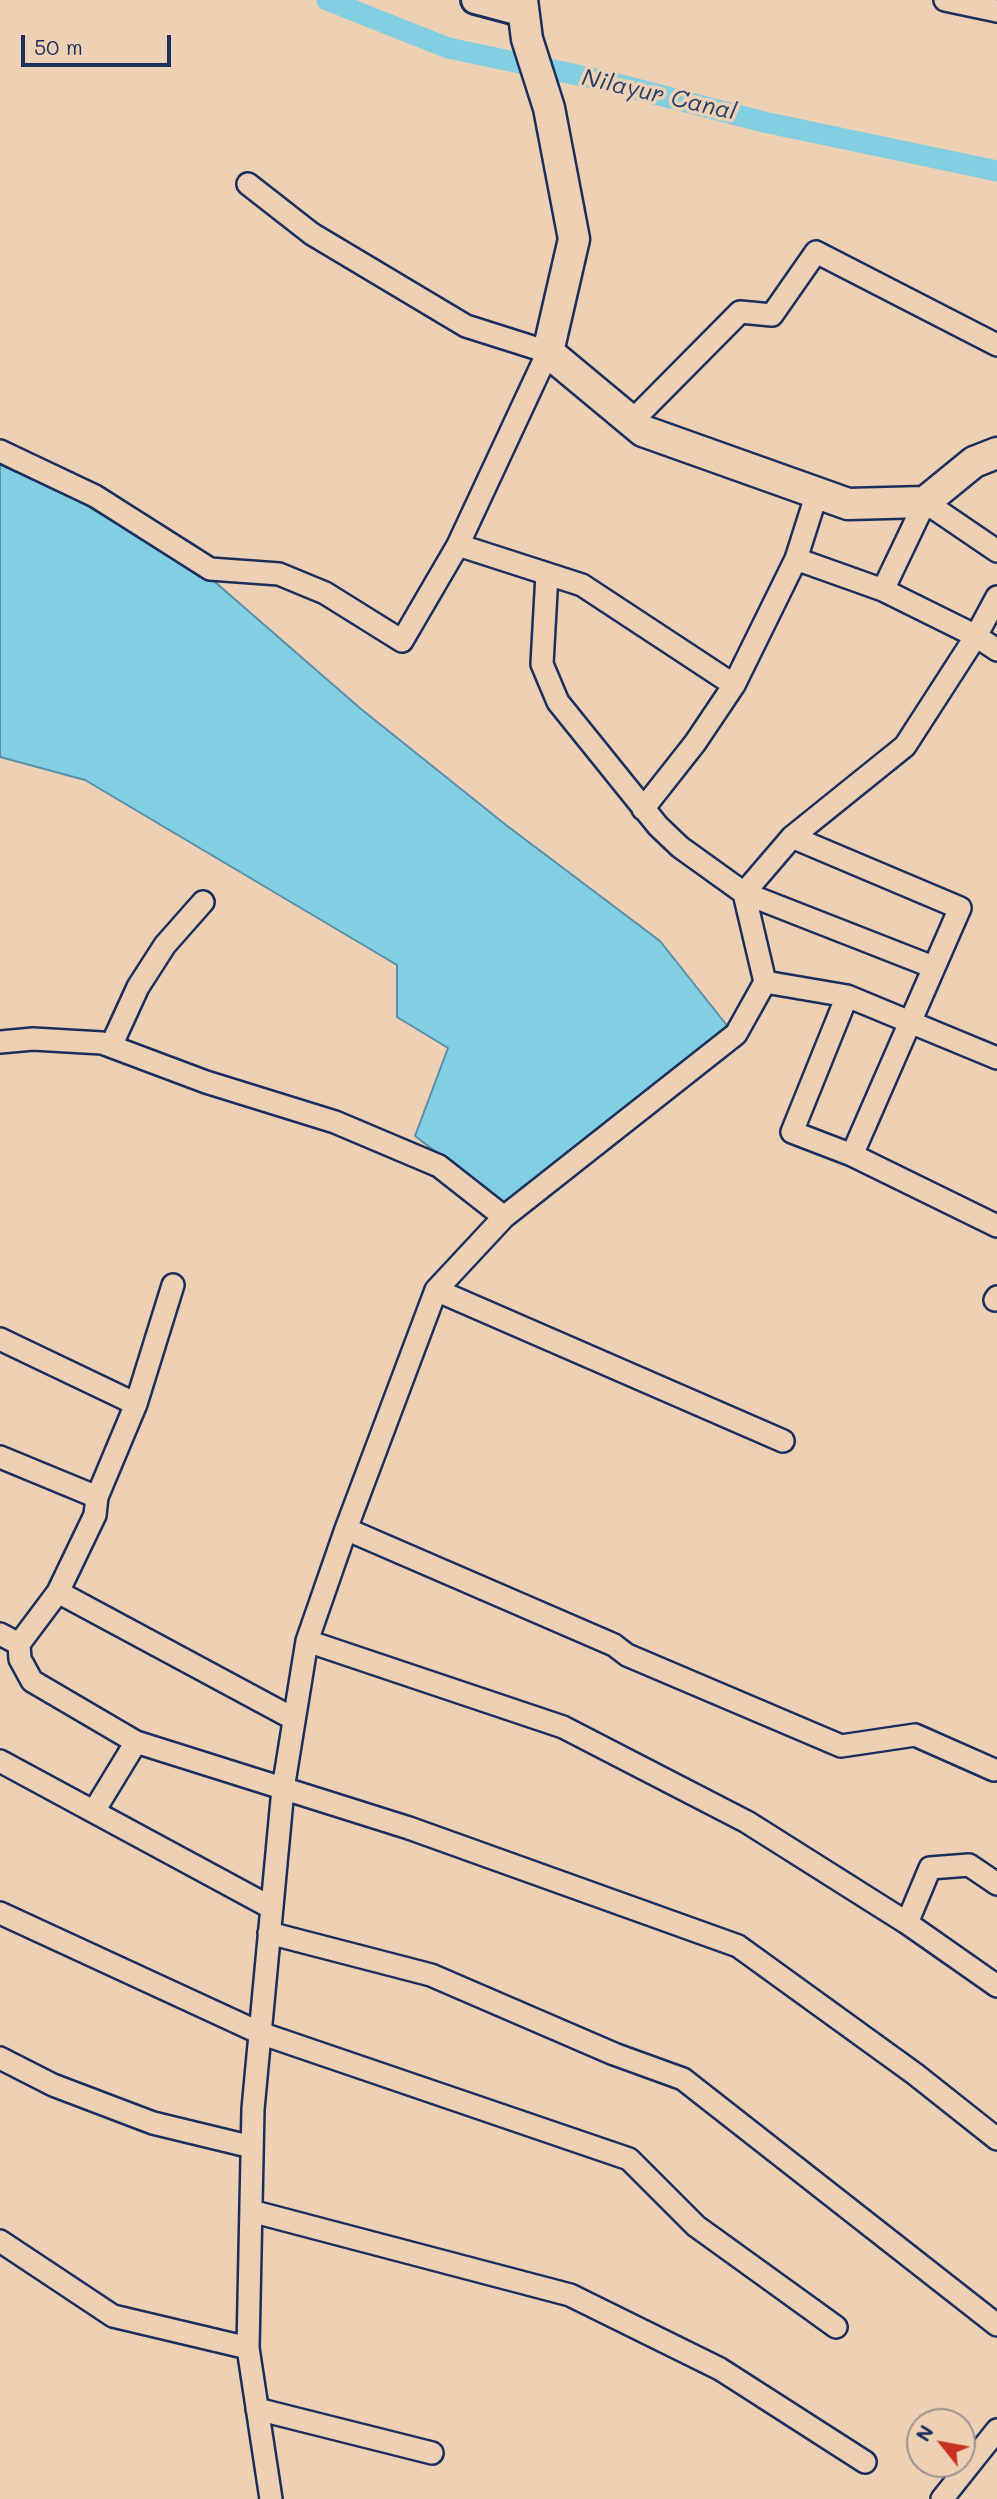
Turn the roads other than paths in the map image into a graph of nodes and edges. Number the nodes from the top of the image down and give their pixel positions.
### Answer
1 (475, 0) edge
2 (945, 0) edge
3 (997, 11) edge
4 (524, 17) edge
5 (248, 184) dead end
6 (997, 345) edge
7 (548, 352) junction
8 (631, 422) junction
9 (0, 452) edge
10 (997, 453) edge
11 (817, 493) junction
12 (925, 502) junction
13 (458, 545) junction
14 (997, 551) edge
15 (796, 559) junction
16 (547, 574) junction
17 (883, 590) junction
18 (997, 597) edge
19 (976, 636) junction
20 (997, 650) edge
21 (734, 685) junction
22 (643, 809) junction
23 (792, 837) junction
24 (744, 893) junction
25 (203, 902) dead end
26 (933, 967) junction
27 (765, 982) junction
28 (847, 996) junction
29 (909, 1022) junction
30 (0, 1042) edge
31 (111, 1046) junction
32 (997, 1058) edge
33 (852, 1156) junction
34 (503, 1217) junction
35 (997, 1226) edge
36 (173, 1285) dead end
37 (436, 1290) junction
38 (0, 1339) edge
39 (136, 1404) junction
40 (783, 1441) dead end
41 (0, 1457) edge
42 (97, 1497) junction
43 (346, 1530) junction
44 (58, 1592) junction
45 (0, 1634) edge
46 (307, 1641) junction
47 (19, 1644) junction
48 (294, 1719) junction
49 (136, 1742) junction
50 (0, 1761) edge
51 (996, 1769) edge
52 (283, 1789) junction
53 (94, 1811) junction
54 (997, 1884) edge
55 (272, 1908) junction
56 (0, 1913) edge
57 (908, 1923) junction
58 (269, 1933) junction
59 (997, 1986) edge
60 (260, 2033) junction
61 (0, 2058) edge
62 (997, 2139) edge
63 (252, 2147) junction
64 (251, 2211) junction
65 (0, 2241) edge
66 (997, 2325) edge
67 (836, 2327) dead end
68 (248, 2348) junction
69 (257, 2409) junction
70 (997, 2430) edge
71 (432, 2453) dead end
72 (865, 2462) dead end
73 (271, 2499) edge
74 (942, 2499) edge

1 - 4 street
2 - 3 street
4 - 7 main road
5 - 7 street
6 - 8 street
7 - 8 main road
7 - 13 street
8 - 11 main road
9 - 13 street
10 - 12 main road
11 - 12 main road
11 - 15 street
12 - 14 street
12 - 17 street
13 - 16 street
15 - 17 street
15 - 21 street
16 - 21 street
16 - 22 street
17 - 19 street
18 - 19 street
19 - 20 street
19 - 23 street
21 - 22 street
22 - 24 street
23 - 24 street
23 - 26 street
24 - 26 street
24 - 27 street
25 - 31 street
26 - 29 street
27 - 28 street
27 - 34 street
28 - 29 street
28 - 33 street
29 - 32 street
29 - 33 street
30 - 31 street
31 - 34 street
33 - 35 street
34 - 37 street
36 - 39 street
37 - 40 street
37 - 43 street
38 - 39 street
39 - 42 street
41 - 42 street
42 - 44 street
43 - 46 street
43 - 51 street
44 - 47 street
44 - 48 street
45 - 47 street
46 - 48 street
46 - 57 street
47 - 49 street
48 - 52 street
49 - 52 street
49 - 53 street
50 - 53 street
52 - 55 street
52 - 62 street
53 - 55 street
54 - 57 street
55 - 58 street
56 - 60 street
57 - 59 street
58 - 60 street
58 - 66 street
60 - 63 street
60 - 67 street
61 - 63 street
63 - 64 street
64 - 68 street
64 - 72 street
65 - 68 street
68 - 69 street
69 - 71 street
69 - 73 street
70 - 74 street

